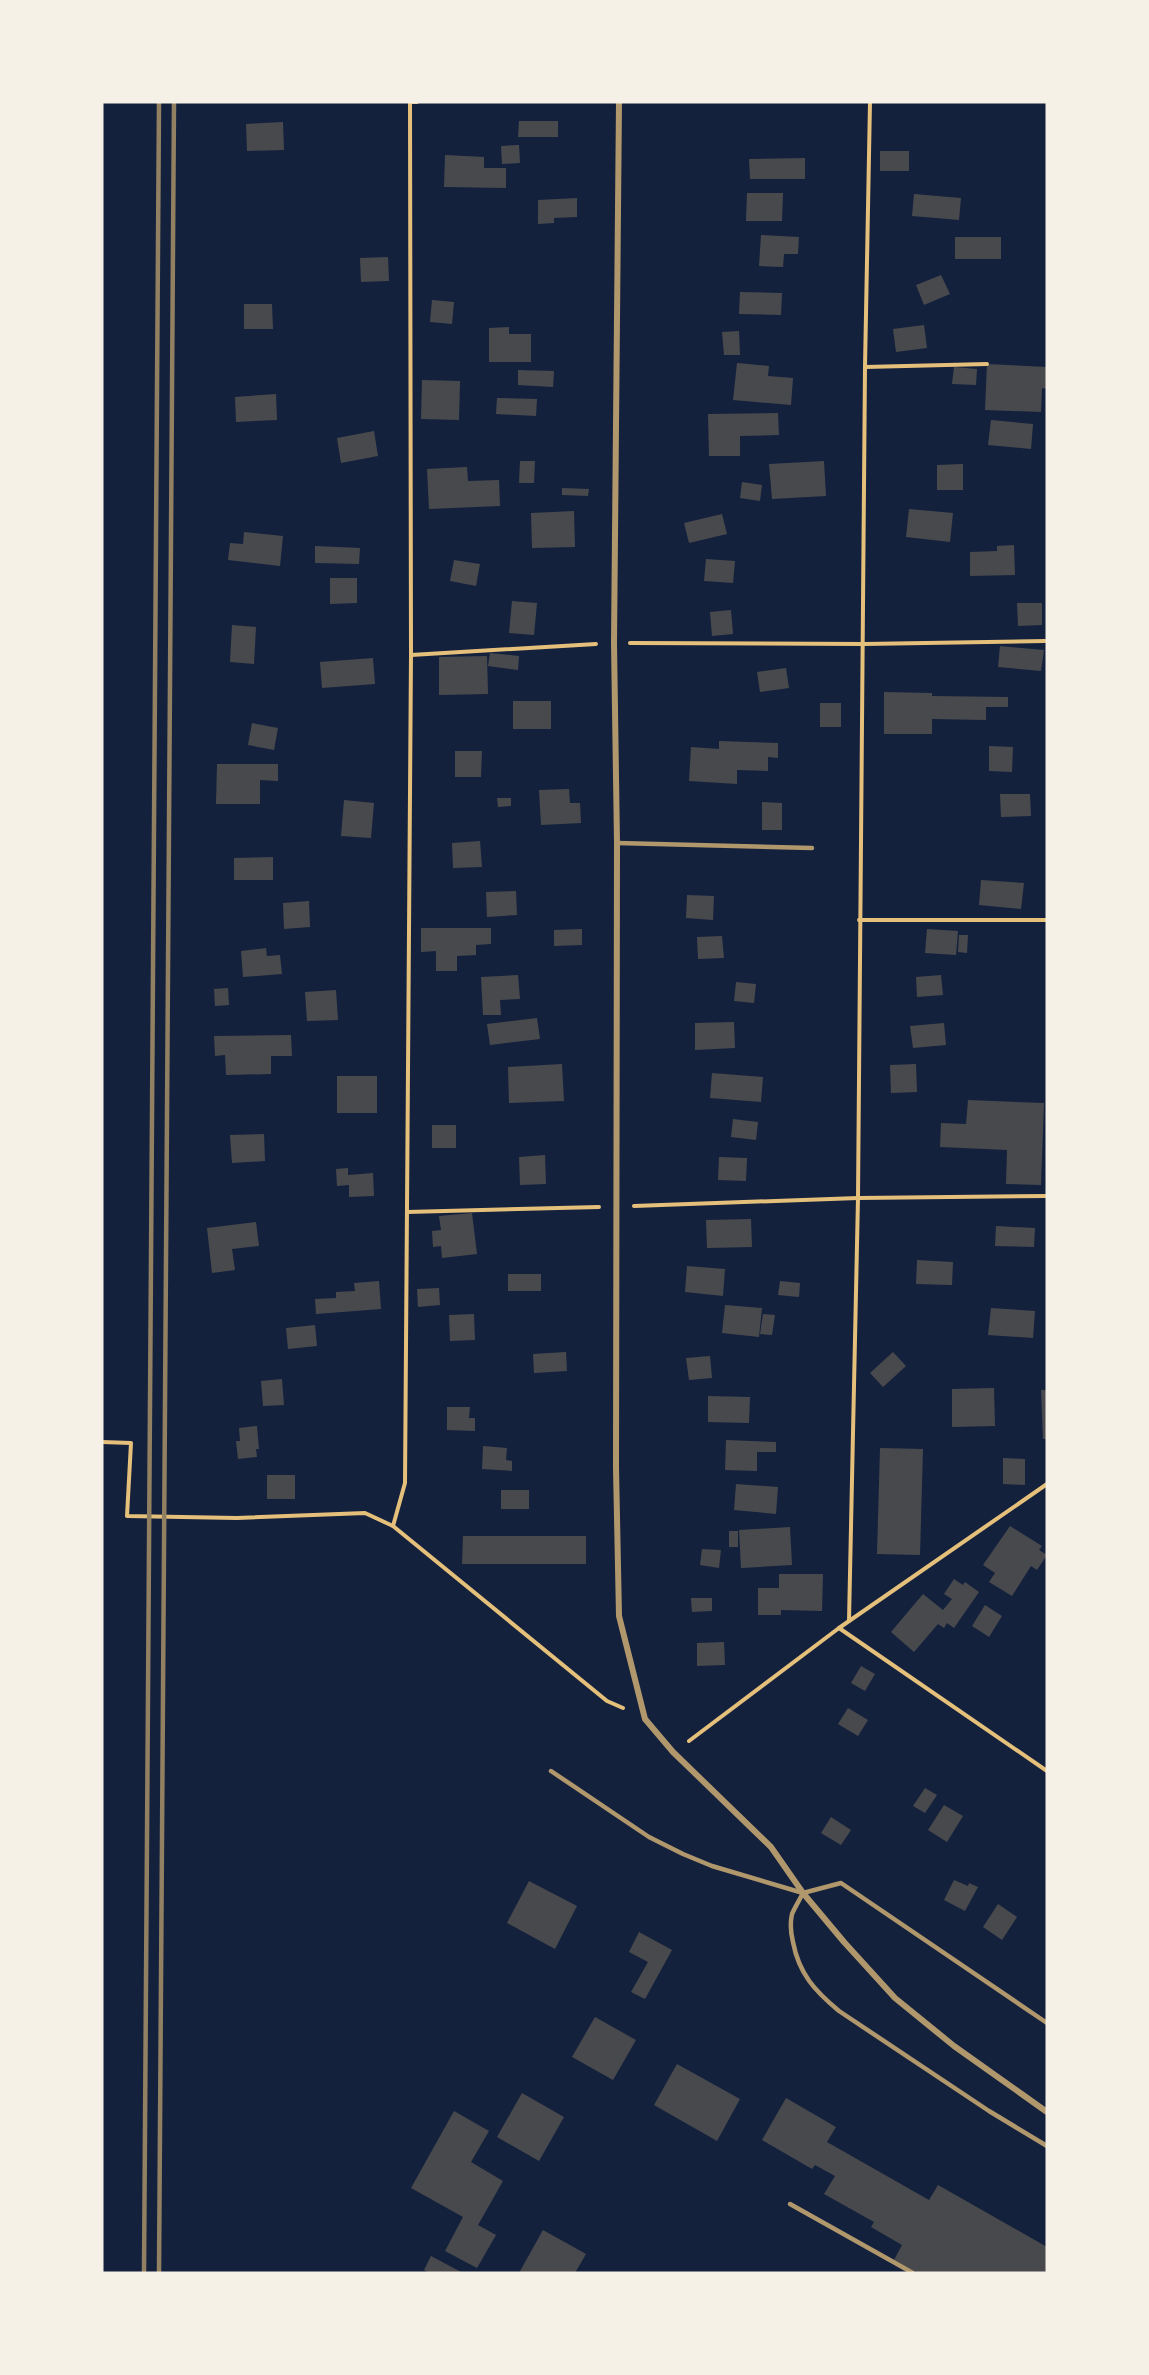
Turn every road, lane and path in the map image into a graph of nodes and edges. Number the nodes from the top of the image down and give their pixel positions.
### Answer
1 (410, 102) edge
2 (417, 102) edge
3 (619, 102) edge
4 (870, 102) edge
5 (987, 364) dead end
6 (865, 367) junction
7 (1045, 641) dead end
8 (614, 643) junction
9 (864, 644) junction
10 (411, 655) junction
11 (617, 843) junction
12 (812, 848) dead end
13 (859, 920) junction
14 (1047, 920) edge
15 (1047, 1196) edge
16 (858, 1198) junction
17 (618, 1207) junction
18 (407, 1212) junction
19 (102, 1443) edge
20 (1047, 1484) edge
21 (393, 1526) junction
22 (849, 1621) junction
23 (839, 1628) junction
24 (645, 1719) junction
25 (674, 1752) junction
26 (551, 1771) dead end
27 (1047, 1772) edge
28 (803, 1893) junction
29 (1047, 2023) edge
30 (1047, 2112) edge
31 (1047, 2146) edge
32 (790, 2204) dead end
33 (913, 2273) edge

1 - 2 path
1 - 10 path
3 - 8 street
4 - 6 path
5 - 6 path
6 - 9 path
7 - 9 path
8 - 9 path
8 - 10 path
8 - 11 street
9 - 13 path
10 - 18 path
11 - 12 lane
11 - 17 street
13 - 14 path
13 - 16 path
15 - 16 path
16 - 17 path
16 - 22 path
17 - 18 path
17 - 24 street
18 - 21 path
19 - 21 path
20 - 22 path
21 - 24 path
22 - 23 path
23 - 25 path
23 - 27 path
24 - 25 street
25 - 28 street
26 - 28 lane
28 - 29 lane
28 - 30 street
28 - 31 lane
32 - 33 lane

